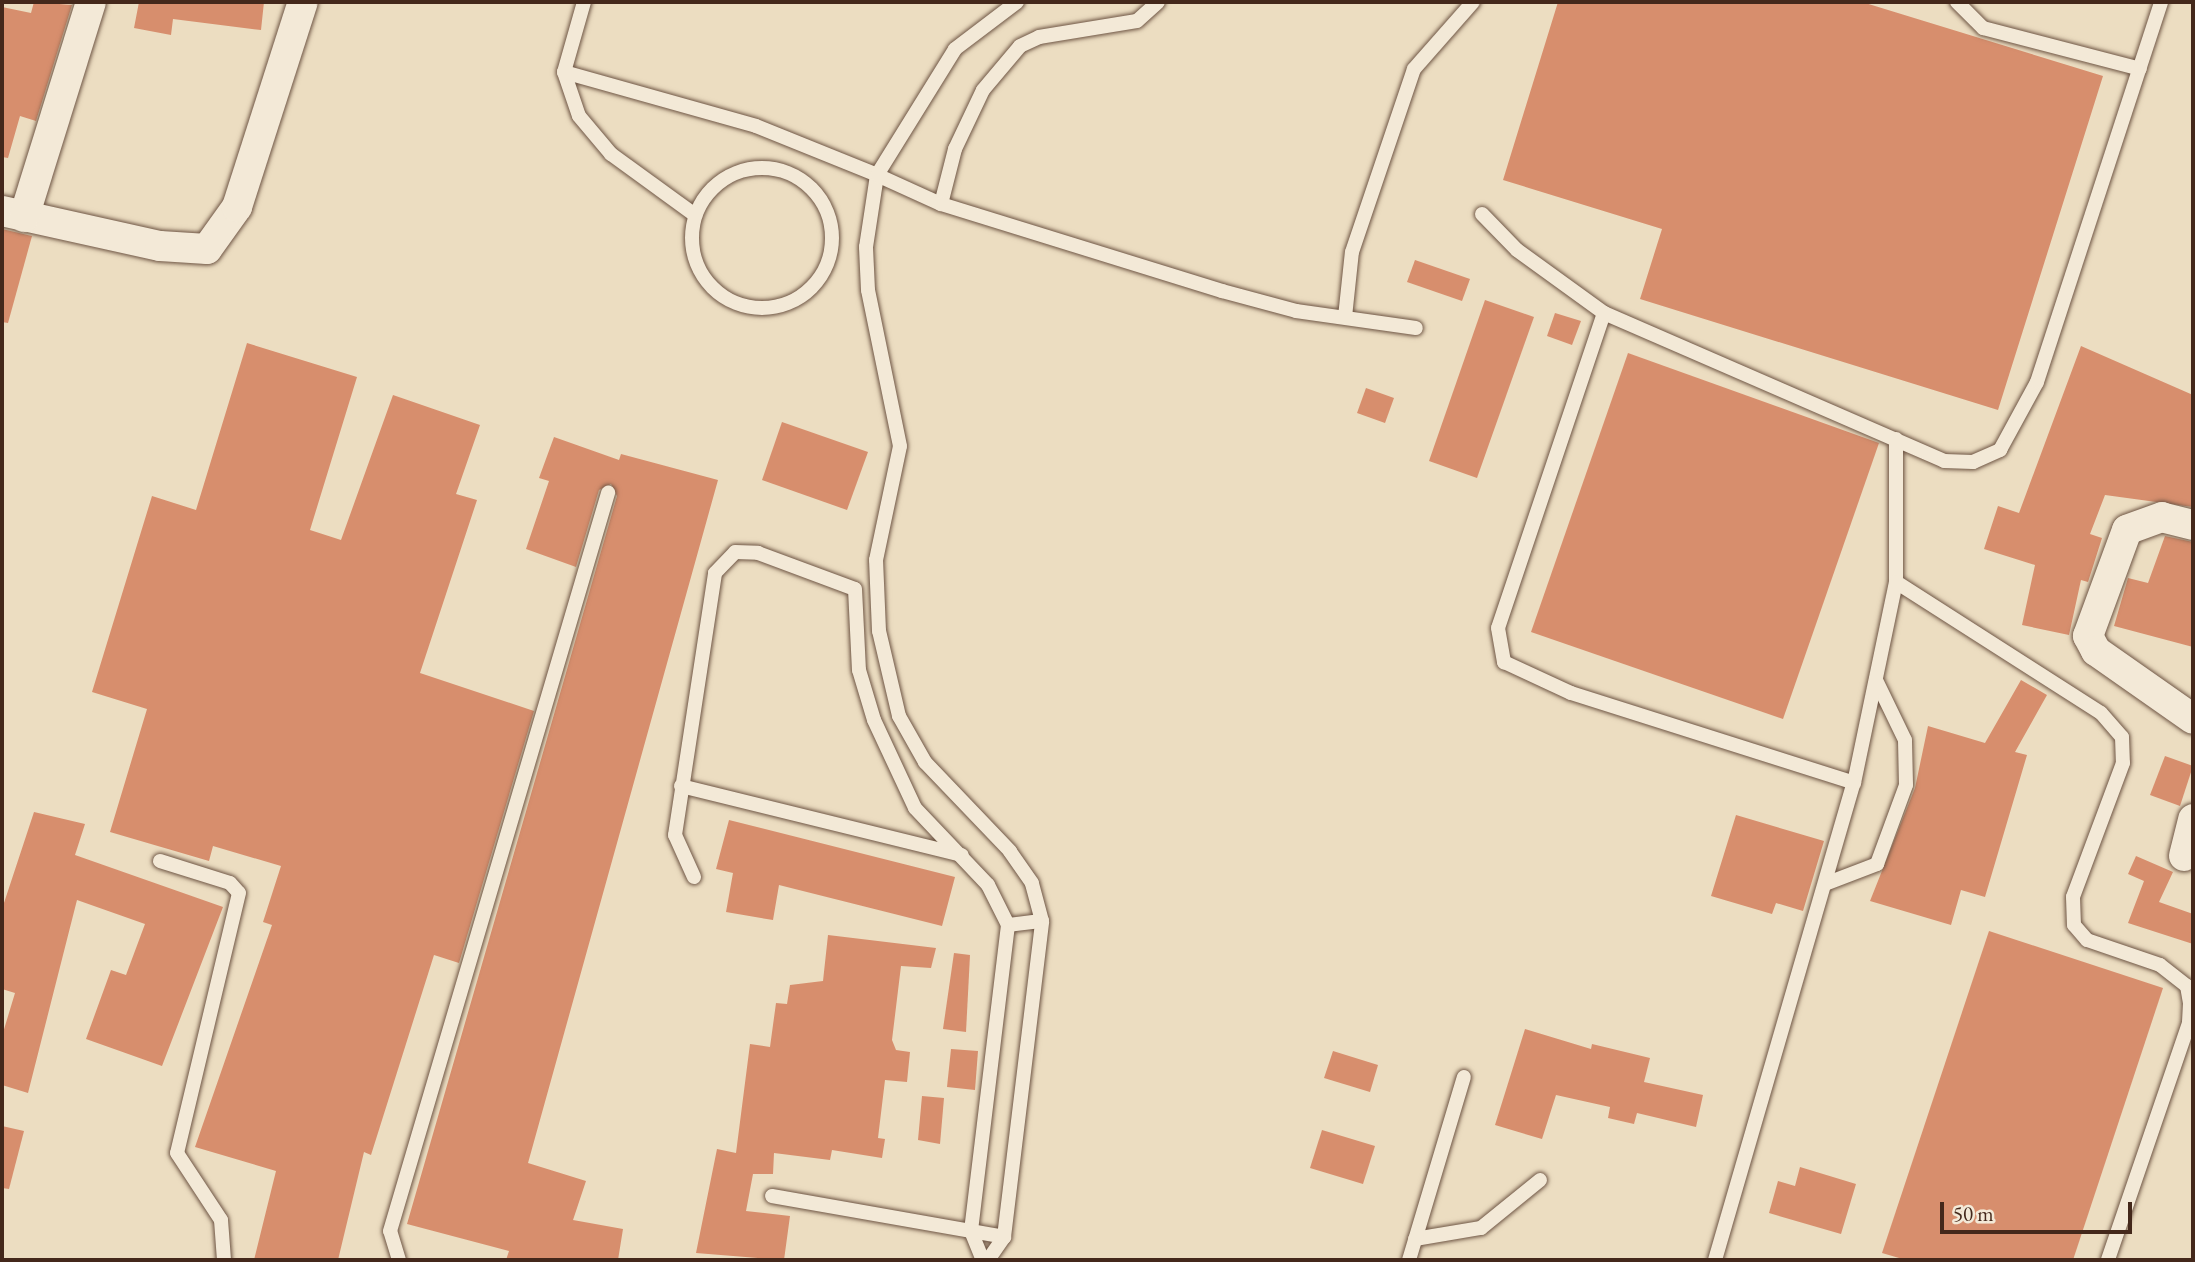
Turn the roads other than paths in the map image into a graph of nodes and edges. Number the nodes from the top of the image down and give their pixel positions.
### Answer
1 (91, 2) edge
2 (303, 2) edge
3 (584, 2) edge
4 (1017, 2) edge
5 (1158, 2) edge
6 (1473, 2) edge
7 (1957, 2) edge
8 (2161, 2) edge
9 (2140, 69) junction
10 (564, 72) junction
11 (877, 175) junction
12 (941, 204) junction
13 (13, 214) edge
14 (1482, 214) dead end
15 (695, 215) junction
16 (1605, 313) junction
17 (1345, 317) junction
18 (1416, 328) dead end
19 (1896, 439) junction
20 (608, 493) dead end
21 (2193, 525) edge
22 (1896, 582) junction
23 (1875, 680) junction
24 (2193, 719) edge
25 (1854, 783) junction
26 (681, 786) junction
27 (2193, 819) edge
28 (962, 856) junction
29 (2184, 856) dead end
30 (160, 861) dead end
31 (694, 877) dead end
32 (1825, 884) junction
33 (1042, 921) junction
34 (1008, 925) junction
35 (1464, 1077) dead end
36 (1540, 1180) dead end
37 (772, 1196) dead end
38 (971, 1231) junction
39 (1004, 1237) junction
40 (1415, 1239) junction
41 (224, 1260) edge
42 (399, 1260) edge
43 (986, 1260) edge
44 (1409, 1260) edge
45 (1715, 1260) edge
46 (2108, 1260) edge

1 - 13 street
2 - 13 street
3 - 10 lane
4 - 11 lane
5 - 12 lane
6 - 17 lane
7 - 9 lane
8 - 9 lane
9 - 19 lane
10 - 11 lane
10 - 15 lane
11 - 12 lane
11 - 33 lane
12 - 17 lane
14 - 16 lane
15 - 15 lane
16 - 19 lane
16 - 25 lane
17 - 18 lane
19 - 22 lane
20 - 42 lane
21 - 24 street
22 - 23 lane
22 - 46 lane
23 - 25 lane
23 - 32 lane
25 - 32 lane
26 - 28 lane
26 - 28 lane
26 - 31 lane
27 - 29 street
28 - 34 lane
30 - 41 lane
32 - 45 lane
33 - 34 lane
33 - 39 lane
34 - 38 lane
35 - 40 lane
36 - 40 lane
37 - 38 lane
38 - 39 lane
38 - 43 lane
39 - 43 lane
40 - 44 lane

